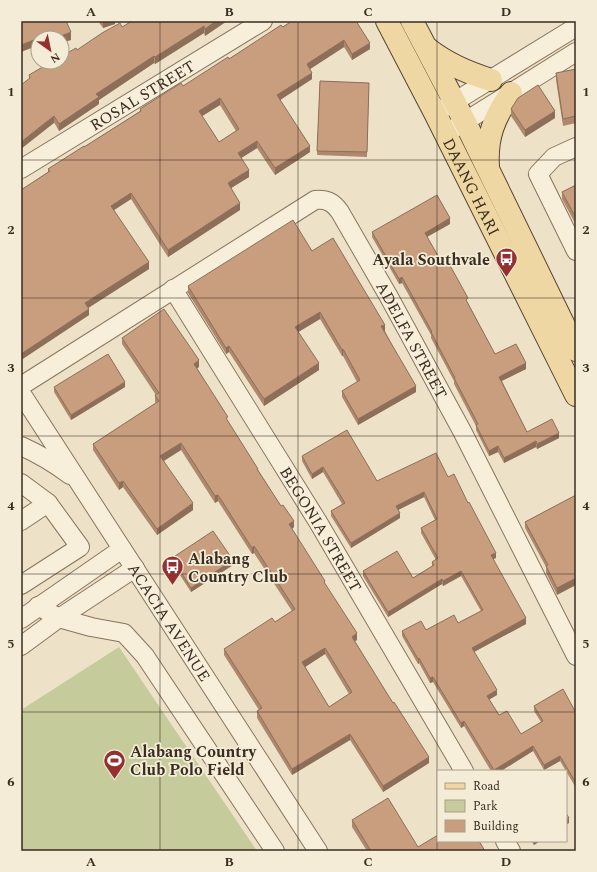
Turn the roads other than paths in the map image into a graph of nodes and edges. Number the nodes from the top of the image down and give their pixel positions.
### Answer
1 (263, 21) edge
2 (387, 21) edge
3 (412, 21) edge
4 (576, 27) edge
5 (426, 48) junction
6 (576, 52) edge
7 (491, 80) junction
8 (511, 93) junction
9 (454, 102) junction
10 (435, 113) junction
11 (464, 122) junction
12 (444, 134) junction
13 (576, 147) edge
14 (21, 169) edge
15 (488, 170) junction
16 (576, 251) edge
17 (173, 289) junction
18 (576, 350) edge
19 (21, 386) edge
20 (21, 392) edge
21 (576, 395) edge
22 (21, 446) edge
23 (78, 481) junction
24 (24, 489) edge
25 (48, 503) junction
26 (21, 521) edge
27 (122, 549) junction
28 (135, 568) junction
29 (21, 585) edge
30 (38, 606) junction
31 (59, 618) junction
32 (21, 619) edge
33 (21, 646) edge
34 (576, 656) edge
35 (463, 770) edge
36 (506, 842) edge
37 (275, 851) edge
38 (318, 851) edge
39 (511, 851) edge

1 - 14 street, ROSAL STREET
2 - 10 main road, DAANG HARI
3 - 5 main road, DAANG HARI
4 - 7 street
5 - 7 main road
5 - 9 main road, DAANG HARI
6 - 8 street
7 - 9 street
8 - 11 street
8 - 15 main road
9 - 10 street
9 - 11 main road, DAANG HARI
10 - 12 main road, DAANG HARI
11 - 12 street
11 - 15 main road, DAANG HARI
12 - 21 main road, DAANG HARI
13 - 16 street
15 - 18 main road, DAANG HARI
17 - 19 street, ADELFA STREET
17 - 34 street, ADELFA STREET
17 - 35 street, BEGONIA STREET
20 - 23 street, ACACIA AVENUE
22 - 23 street
23 - 27 street, ACACIA AVENUE
24 - 25 street
25 - 26 street
25 - 29 street
27 - 28 street, ACACIA AVENUE
27 - 30 street
28 - 31 street
28 - 38 street, ACACIA AVENUE
30 - 31 street
30 - 32 street
31 - 33 street
31 - 37 street
36 - 39 street

